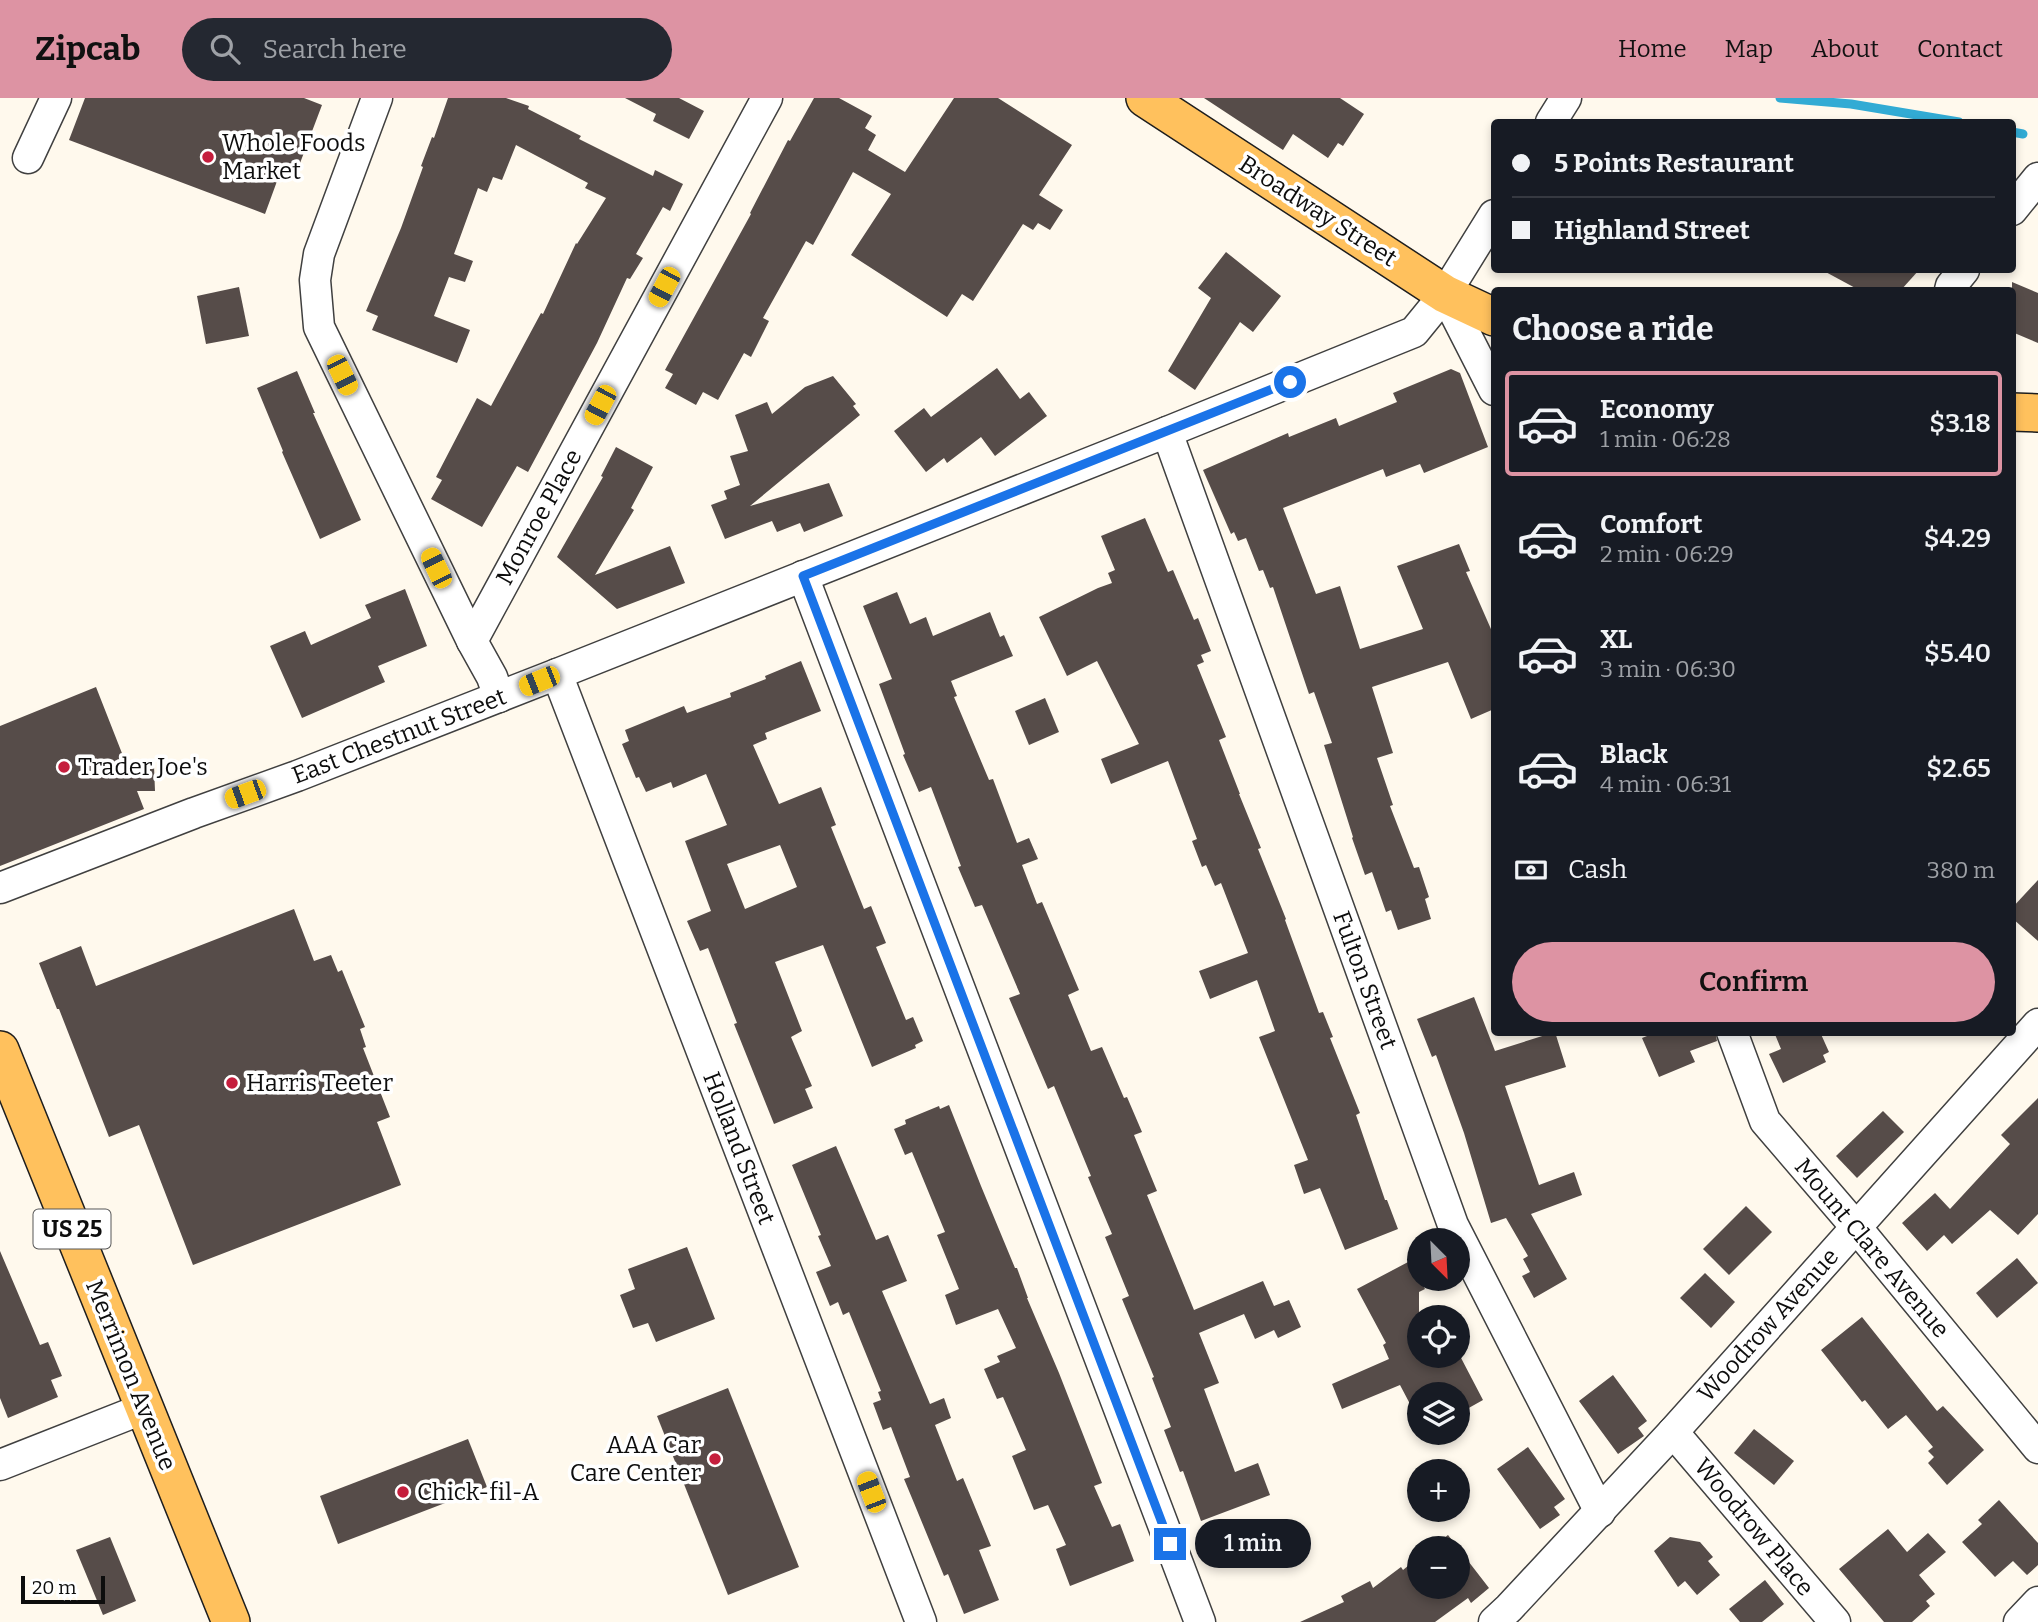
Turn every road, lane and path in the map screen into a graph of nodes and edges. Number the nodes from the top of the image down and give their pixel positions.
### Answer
1 (56, 98) edge
2 (376, 98) edge
3 (767, 98) edge
4 (1145, 98) edge
5 (1566, 98) edge
6 (1553, 119) edge
7 (28, 158) dead end
8 (2038, 178) edge
9 (2016, 204) edge
10 (1489, 224) edge
11 (1962, 273) edge
12 (1951, 287) edge
13 (1445, 295) junction
14 (1491, 316) edge
15 (1491, 384) edge
16 (2016, 412) edge
17 (2038, 413) edge
18 (1167, 432) junction
19 (803, 576) junction
20 (472, 641) junction
21 (557, 674) junction
22 (499, 697) junction
23 (0, 888) edge
24 (2038, 1024) edge
25 (1733, 1036) edge
26 (0, 1050) edge
27 (1856, 1227) junction
28 (145, 1408) junction
29 (1673, 1432) junction
30 (2038, 1448) edge
31 (0, 1465) edge
32 (1600, 1512) junction
33 (2038, 1602) edge
34 (231, 1622) edge
35 (921, 1622) edge
36 (1200, 1622) edge
37 (1494, 1622) edge
38 (1835, 1622) edge
39 (2019, 1622) edge

1 - 7 street
2 - 20 street
3 - 20 street, Monroe Place
4 - 13 main road, Broadway Street
5 - 6 street
8 - 9 street
10 - 13 street, East Chestnut Street
11 - 12 street
13 - 14 main road, Broadway Street
13 - 15 street
13 - 18 street, East Chestnut Street
16 - 17 main road
18 - 19 street, East Chestnut Street
18 - 32 street, Fulton Street
19 - 21 street, East Chestnut Street
19 - 36 street
20 - 22 street
21 - 22 street, East Chestnut Street
21 - 35 street, Holland Street
22 - 23 street, East Chestnut Street
24 - 27 street, Woodrow Avenue
25 - 27 street, Mount Clare Avenue
26 - 28 main road, Merrimon Avenue / US 25
27 - 29 street, Woodrow Avenue
27 - 30 street, Mount Clare Avenue
28 - 31 street
28 - 34 main road, Merrimon Avenue / US 25
29 - 32 street, Woodrow Avenue
29 - 38 street, Woodrow Place
32 - 37 street, Woodrow Avenue
33 - 39 street

